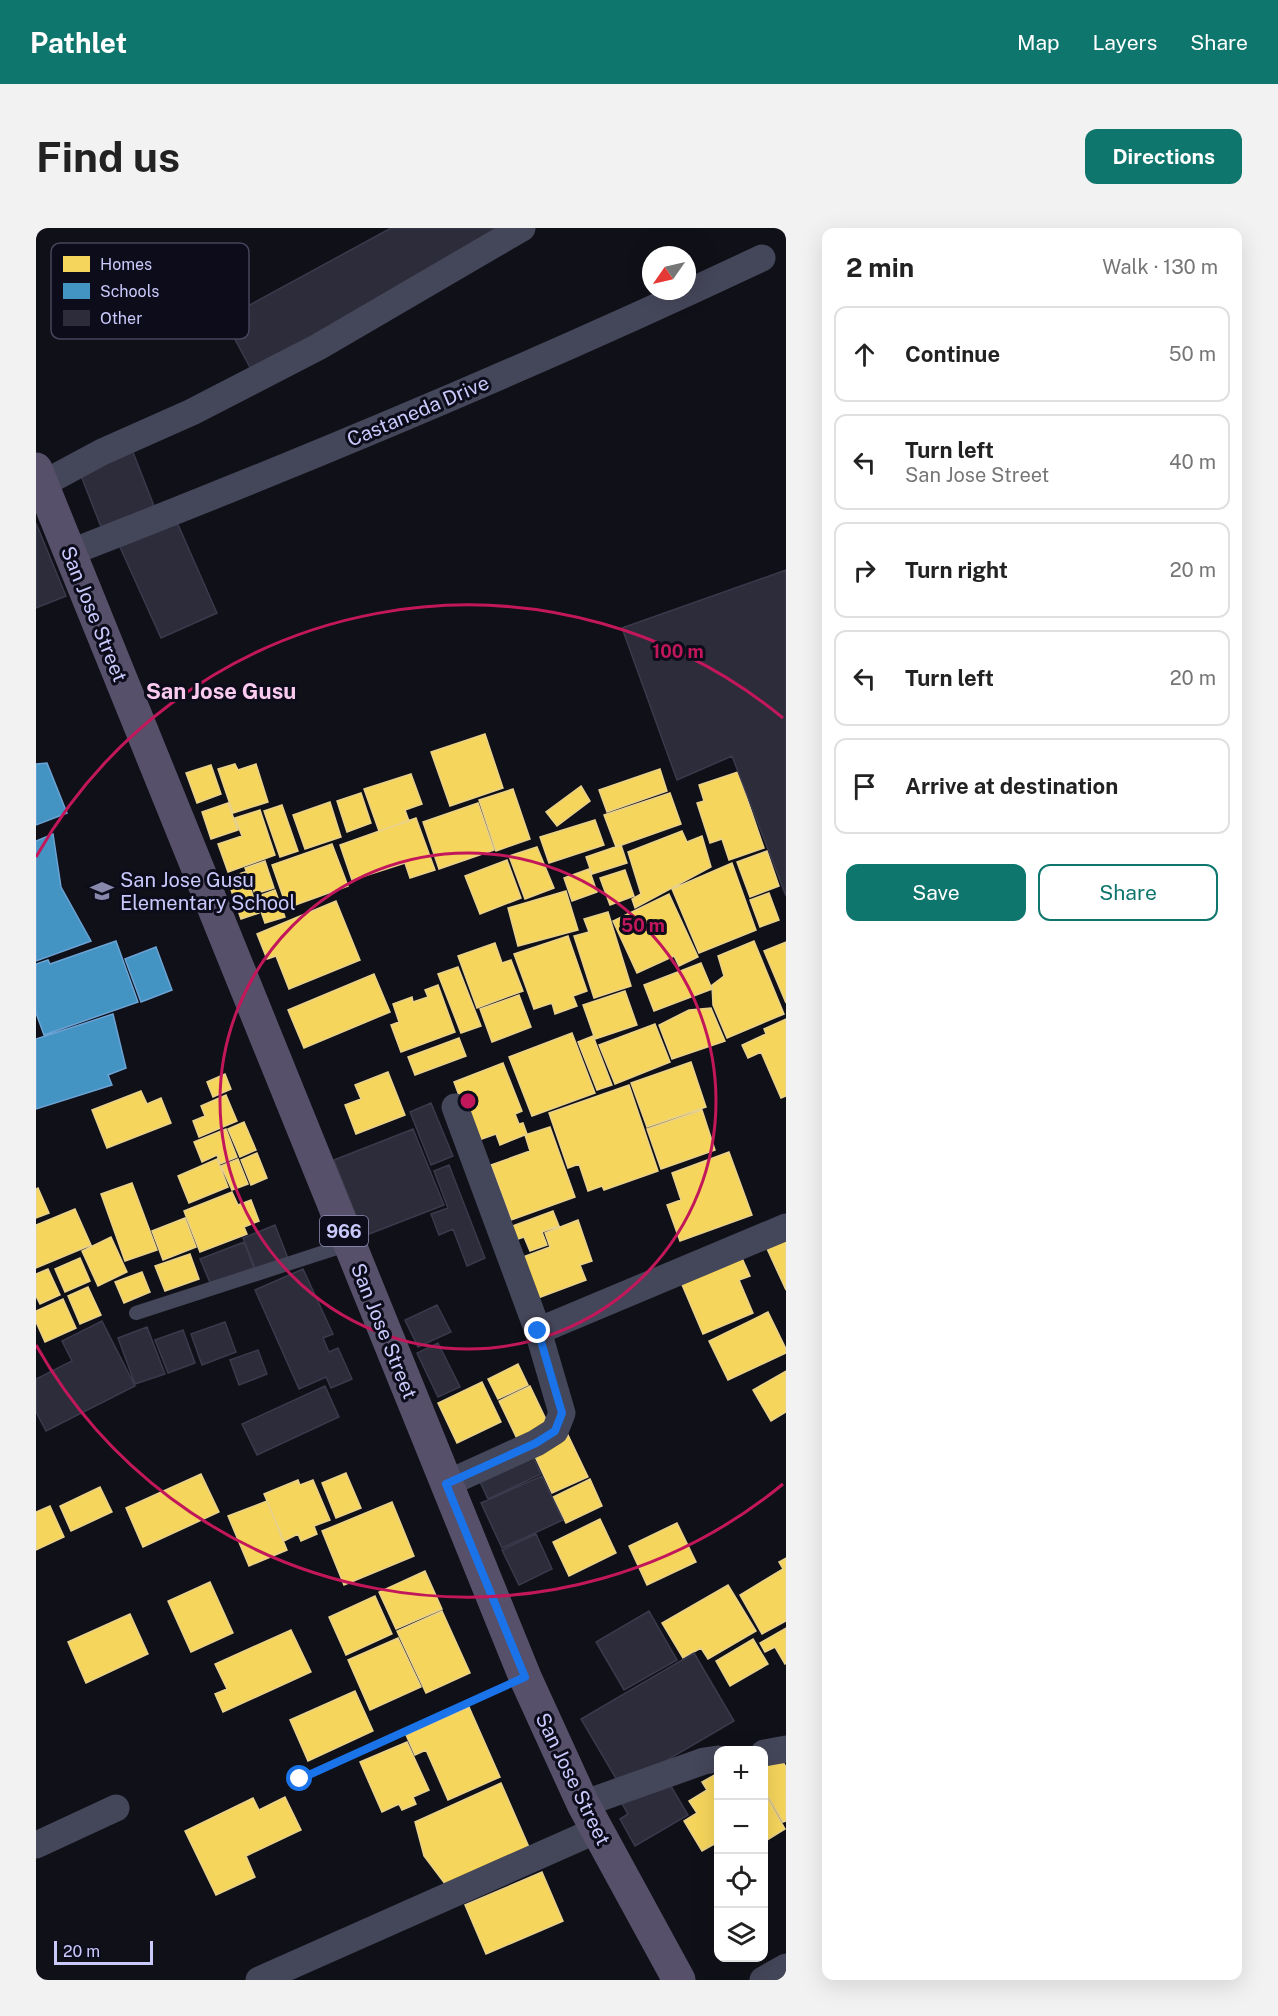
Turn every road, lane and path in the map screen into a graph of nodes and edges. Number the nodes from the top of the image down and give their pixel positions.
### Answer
1 (522, 228) edge
2 (762, 258) dead end
3 (39, 477) edge
4 (69, 553) junction
5 (454, 1107) dead end
6 (786, 1227) edge
7 (349, 1244) junction
8 (136, 1313) dead end
9 (538, 1331) junction
10 (446, 1484) junction
11 (525, 1677) junction
12 (786, 1749) edge
13 (768, 1752) edge
14 (714, 1760) edge
15 (300, 1779) dead end
16 (116, 1808) dead end
17 (590, 1817) junction
18 (36, 1845) edge
19 (786, 1967) edge
20 (258, 1980) edge
21 (679, 1980) edge
22 (763, 1980) edge

1 - 3 street
2 - 4 street, Castaneda Drive
3 - 4 main road, San Jose Street / 966
4 - 7 main road, San Jose Street / 966
5 - 9 street
6 - 9 street
7 - 8 lane
7 - 10 main road, San Jose Street / 966
9 - 10 street
10 - 11 main road, San Jose Street / 966
11 - 15 path
11 - 17 main road, San Jose Street / 966
12 - 13 street
14 - 17 street
16 - 18 street
17 - 20 street
17 - 21 main road, San Jose Street / 966
19 - 22 street

